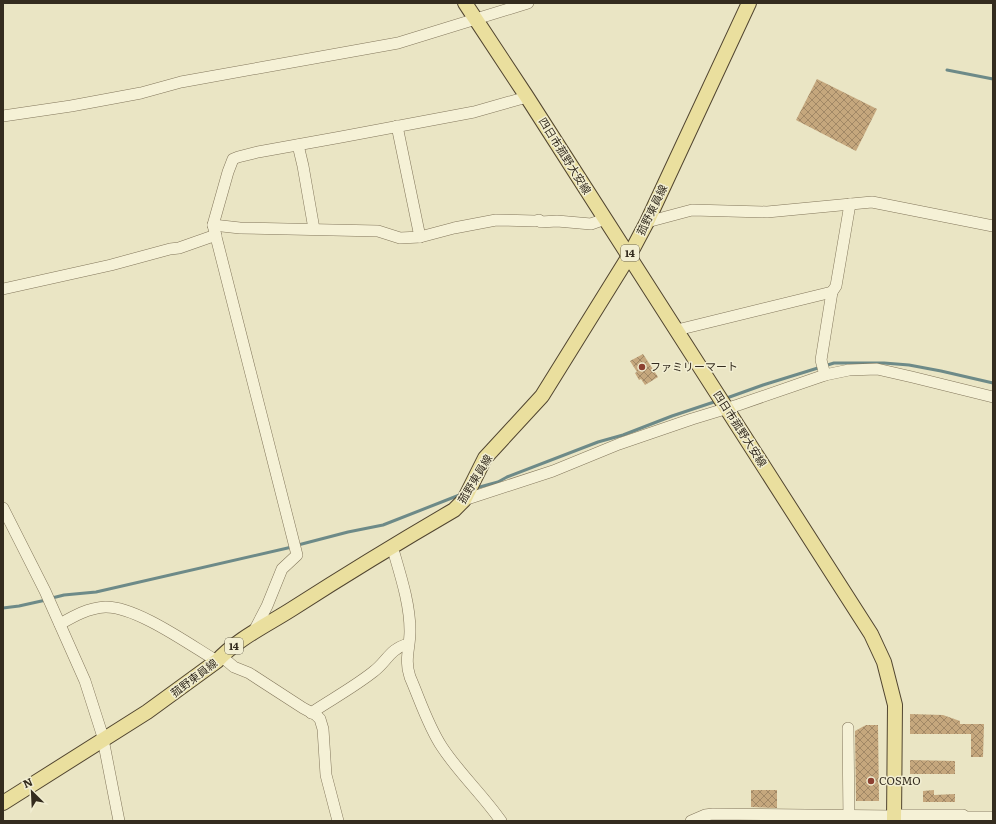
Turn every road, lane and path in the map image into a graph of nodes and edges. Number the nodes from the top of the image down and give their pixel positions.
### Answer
1 (465, 3) edge
2 (528, 3) edge
3 (749, 3) edge
4 (475, 19) junction
5 (528, 97) junction
6 (3, 116) edge
7 (397, 126) junction
8 (298, 145) junction
9 (850, 204) junction
10 (605, 219) junction
11 (647, 222) junction
12 (993, 226) edge
13 (314, 229) junction
14 (214, 230) junction
15 (420, 236) junction
16 (629, 256) junction
17 (3, 289) edge
18 (832, 292) junction
19 (677, 330) junction
20 (825, 374) junction
21 (993, 397) edge
22 (723, 402) junction
23 (466, 497) junction
24 (3, 508) edge
25 (8, 528) edge
26 (392, 546) junction
27 (60, 624) junction
28 (253, 633) junction
29 (408, 644) junction
30 (219, 658) junction
31 (311, 713) junction
32 (848, 728) dead end
33 (103, 740) junction
34 (3, 803) edge
35 (894, 817) edge
36 (993, 817) edge
37 (849, 818) edge
38 (119, 821) edge
39 (338, 821) edge
40 (501, 821) edge
41 (691, 821) edge

1 - 4 main road, 四日市菰野大安線
2 - 4 street
3 - 11 main road, 菰野東員線 / 14
4 - 5 main road, 四日市菰野大安線
4 - 6 street
5 - 7 street
5 - 10 main road, 四日市菰野大安線
7 - 8 street
7 - 15 street
8 - 13 street
8 - 14 street
9 - 11 street
9 - 12 street
9 - 18 street
10 - 15 street
10 - 16 main road, 四日市菰野大安線
11 - 16 main road, 菰野東員線 / 14
13 - 14 street
13 - 15 street
14 - 17 street
14 - 28 street
16 - 19 main road, 四日市菰野大安線
16 - 23 main road, 菰野東員線 / 14
18 - 19 street
18 - 20 street
19 - 22 main road, 四日市菰野大安線
20 - 21 street
20 - 22 street
22 - 23 street
22 - 35 main road, 四日市菰野大安線
23 - 26 main road, 菰野東員線 / 14
24 - 25 street
25 - 27 street
26 - 28 main road, 菰野東員線 / 14
26 - 29 street
27 - 30 street
27 - 33 street
28 - 30 main road, 菰野東員線 / 14
29 - 31 street
29 - 40 street
30 - 31 street
30 - 33 main road, 菰野東員線 / 14
31 - 39 street
32 - 37 street
33 - 34 main road, 菰野東員線 / 14
33 - 38 street
35 - 36 street
35 - 37 street
37 - 41 street

